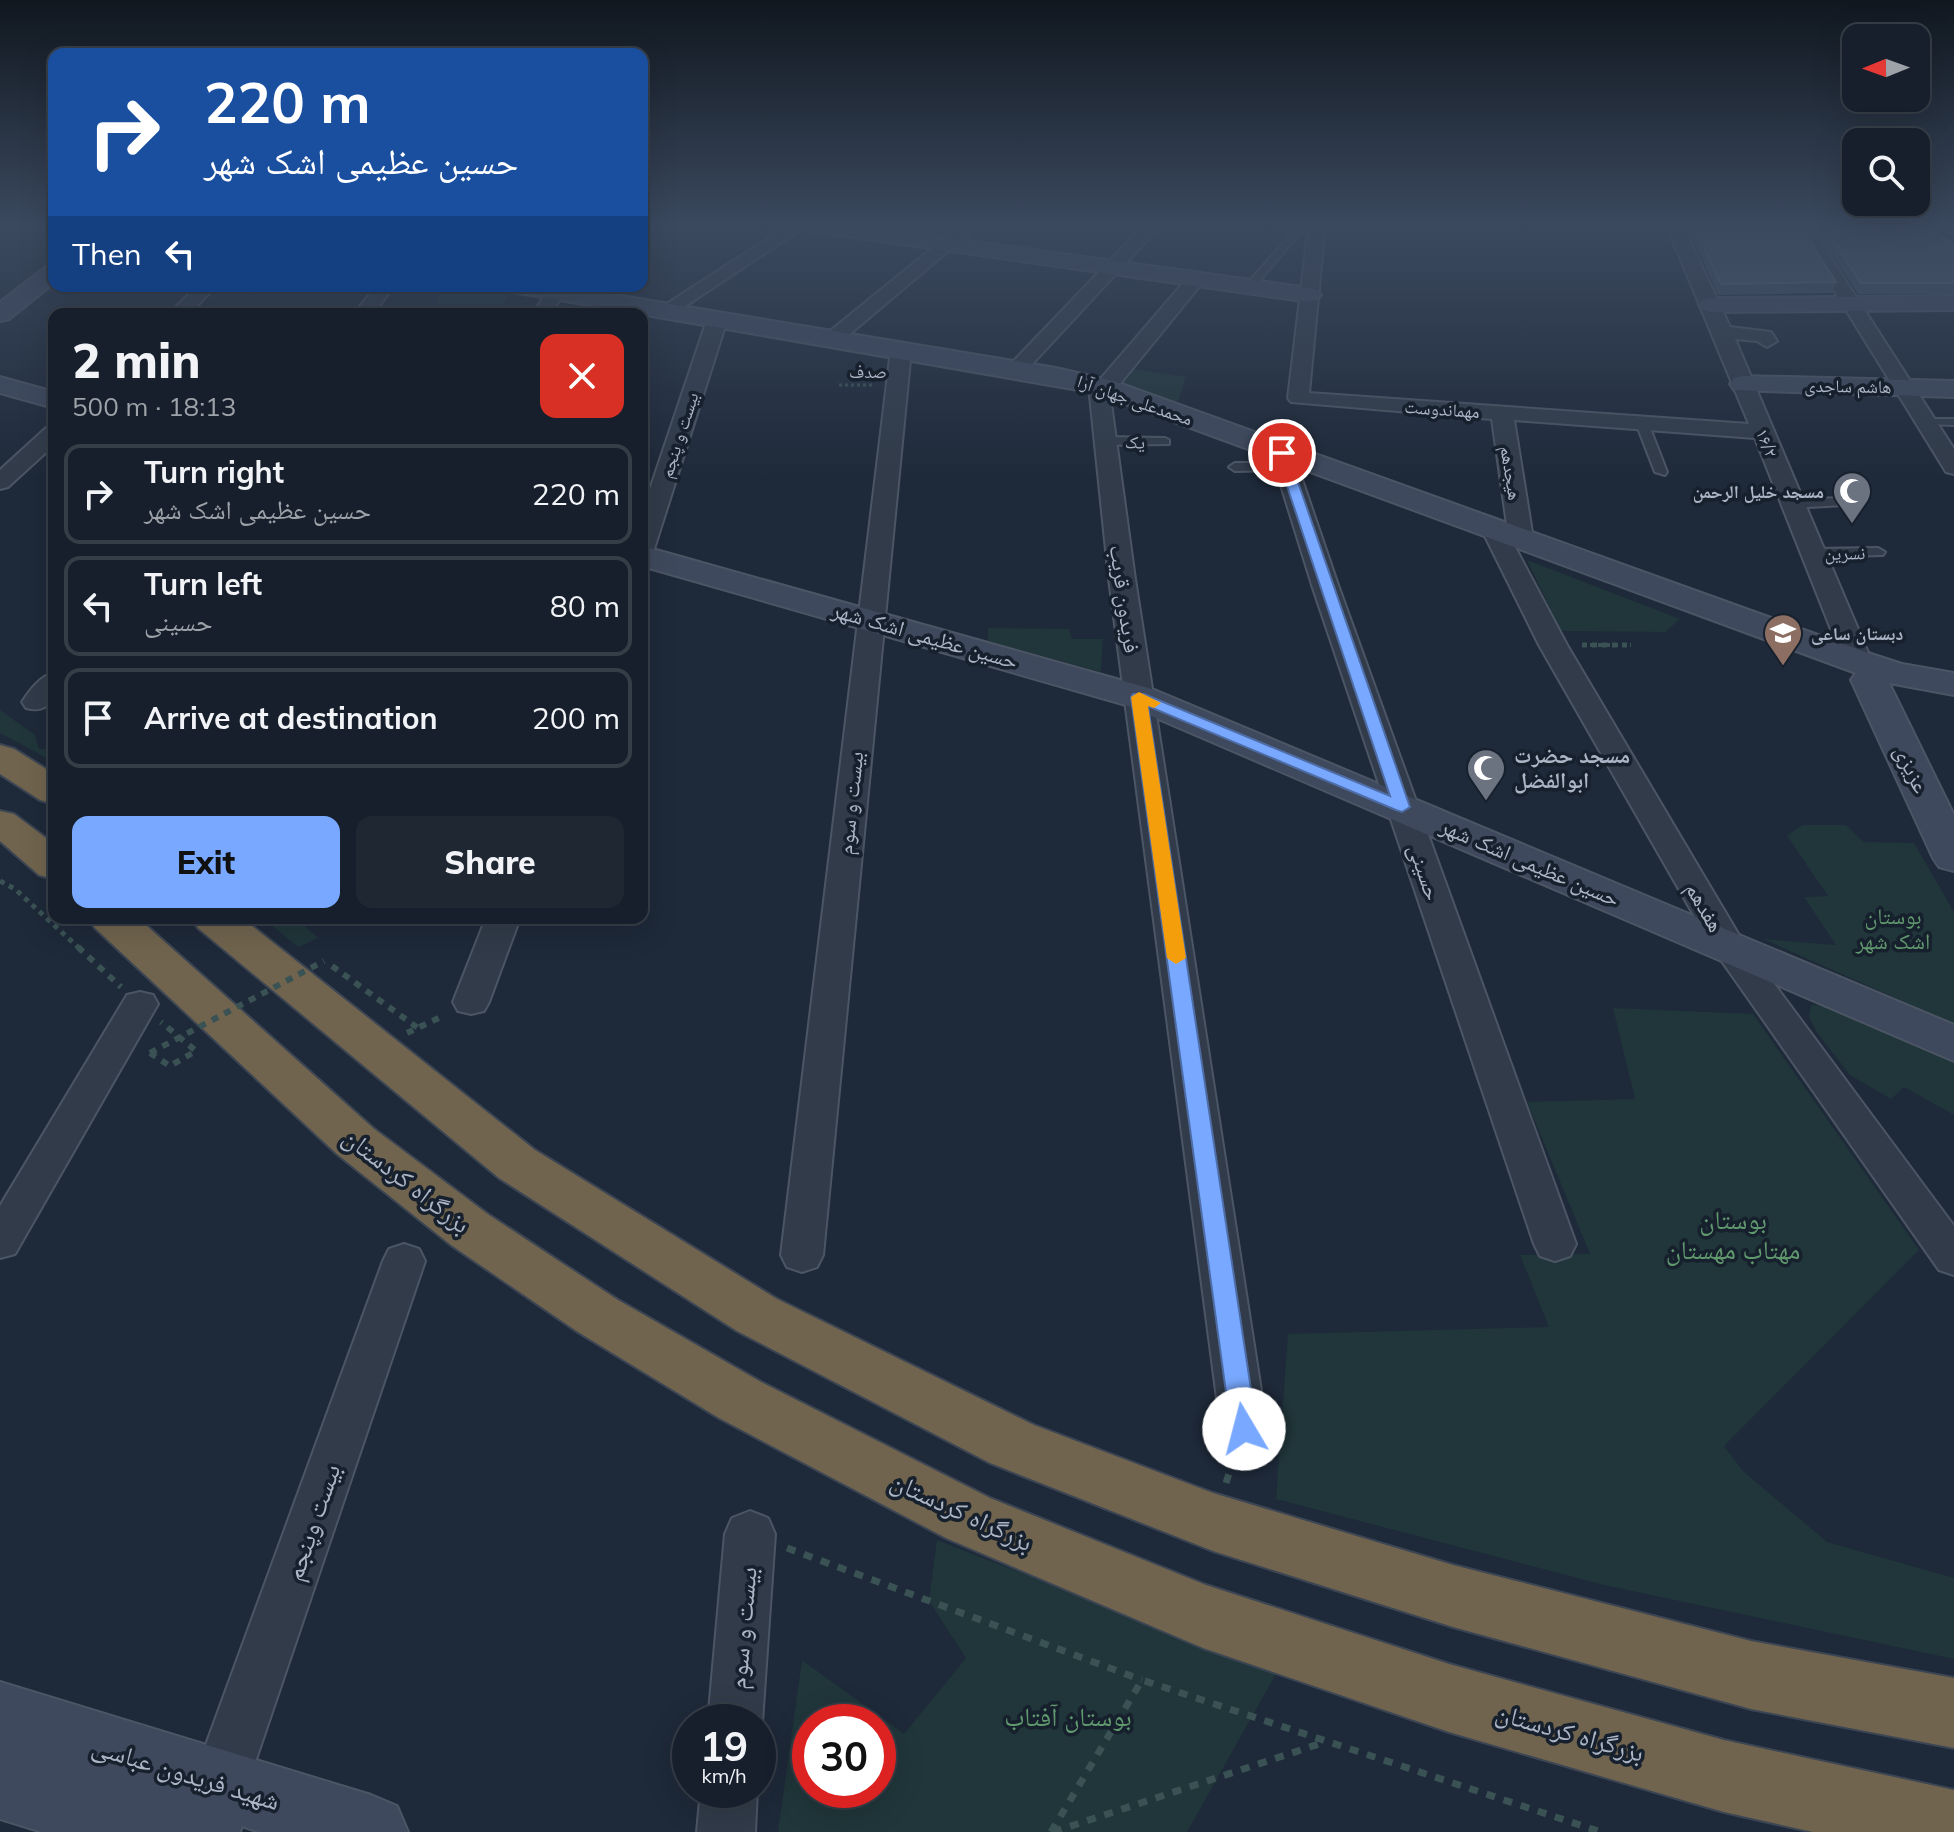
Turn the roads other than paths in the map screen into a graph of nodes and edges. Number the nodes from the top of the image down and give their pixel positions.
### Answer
1 (656, 309) edge
2 (868, 309) edge
3 (1071, 309) edge
4 (1170, 309) edge
5 (1307, 309) edge
6 (1713, 309) edge
7 (1854, 309) edge
8 (665, 311) joint
9 (717, 320) junction
10 (1722, 332) junction
11 (831, 340) junction
12 (1767, 341) dead end
13 (901, 350) junction
14 (1017, 369) junction
15 (0, 373) edge
16 (1743, 384) junction
17 (0, 385) edge
18 (48, 386) edge
19 (1104, 387) junction
20 (1904, 388) junction
21 (1954, 389) edge
22 (48, 398) edge
23 (1502, 413) junction
24 (1925, 421) junction
25 (1954, 422) edge
26 (1642, 423) junction
27 (1763, 432) junction
28 (48, 438) edge
29 (1104, 441) junction
30 (1165, 442) dead end
31 (1284, 460) junction
32 (1235, 467) dead end
33 (1954, 467) edge
34 (1661, 472) dead end
35 (0, 482) edge
36 (1840, 502) dead end
37 (1791, 504) junction
38 (648, 531) edge
39 (1508, 532) junction
40 (1878, 552) dead end
41 (1811, 553) junction
42 (648, 558) edge
43 (870, 618) junction
44 (1863, 671) junction
45 (1954, 685) edge
46 (1139, 697) junction
47 (0, 757) edge
48 (48, 788) edge
49 (1402, 807) junction
50 (1942, 810) edge
51 (0, 823) edge
52 (1954, 858) edge
53 (48, 861) edge
54 (118, 924) edge
55 (223, 924) edge
56 (501, 924) edge
57 (1729, 947) junction
58 (471, 1002) road end
59 (140, 1004) road end
60 (1954, 1044) edge
61 (0, 1242) edge
62 (1555, 1244) dead end
63 (802, 1255) dead end
64 (1954, 1258) edge
65 (404, 1261) dead end
66 (1244, 1429) road end
67 (750, 1534) road end
68 (736, 1704) edge
69 (1954, 1713) edge
70 (0, 1717) edge
71 (0, 1783) edge
72 (211, 1807) edge
73 (728, 1808) edge
74 (1954, 1827) edge
75 (163, 1832) edge
76 (371, 1832) edge
77 (726, 1832) edge

1 - 8 street, محمدعلی جهان آرا
2 - 11 street
3 - 14 street
4 - 19 street
5 - 23 street, مهماندوست
6 - 10 street, ۱۶/۲
7 - 20 street
8 - 9 street, محمدعلی جهان آرا
9 - 11 street, محمدعلی جهان آرا
9 - 38 street, بیست و پنجم
10 - 12 street
10 - 16 street, ۱۶/۲
11 - 13 street, محمدعلی جهان آرا
13 - 14 street, محمدعلی جهان آرا
13 - 43 street, بیست و سوم
14 - 19 street, محمدعلی جهان آرا
15 - 18 street
16 - 20 street, هاشم ساجدی
16 - 27 street, ۱۶/۲
17 - 22 street
19 - 29 street, فریدون قریب
19 - 31 street, محمدعلی جهان آرا
20 - 21 street, هاشم ساجدی
20 - 24 street
23 - 26 street, مهماندوست
23 - 39 street, هیجدهم
24 - 25 lane
24 - 33 street
26 - 27 street, مهماندوست
26 - 34 lane
27 - 37 street, ۱۶/۲
28 - 35 street
29 - 30 lane, یک
29 - 46 street, فریدون قریب
31 - 32 lane
31 - 39 street, محمدعلی جهان آرا
31 - 49 street, حسینی
36 - 37 lane
37 - 41 street, ۱۶/۲
39 - 44 street, محمدعلی جهان آرا
39 - 57 street, هفدهم
40 - 41 lane, نسرین
41 - 44 street, ۱۶/۲
42 - 43 street, حسین عظیمی اشک شهر
43 - 46 street, حسین عظیمی اشک شهر
43 - 63 street, بیست و سوم
44 - 45 street, محمدعلی جهان آرا
44 - 50 street, عزیزی
46 - 49 street, حسین عظیمی اشک شهر
46 - 66 street, فریدون قریب
47 - 48 highway
49 - 57 street, حسین عظیمی اشک شهر
49 - 62 street, حسینی
50 - 52 street, عزیزی
51 - 53 highway
54 - 74 highway, بزرگراه کردستان
55 - 69 highway
56 - 58 street
57 - 60 street, حسین عظیمی اشک شهر
57 - 64 street, هفدهم
59 - 61 street
65 - 72 street, بیست وپنجم
67 - 68 street, بیست و سوم
70 - 72 street, شهید فریدون عباسی
71 - 75 street
72 - 76 street, شهید فریدون عباسی
73 - 77 street

